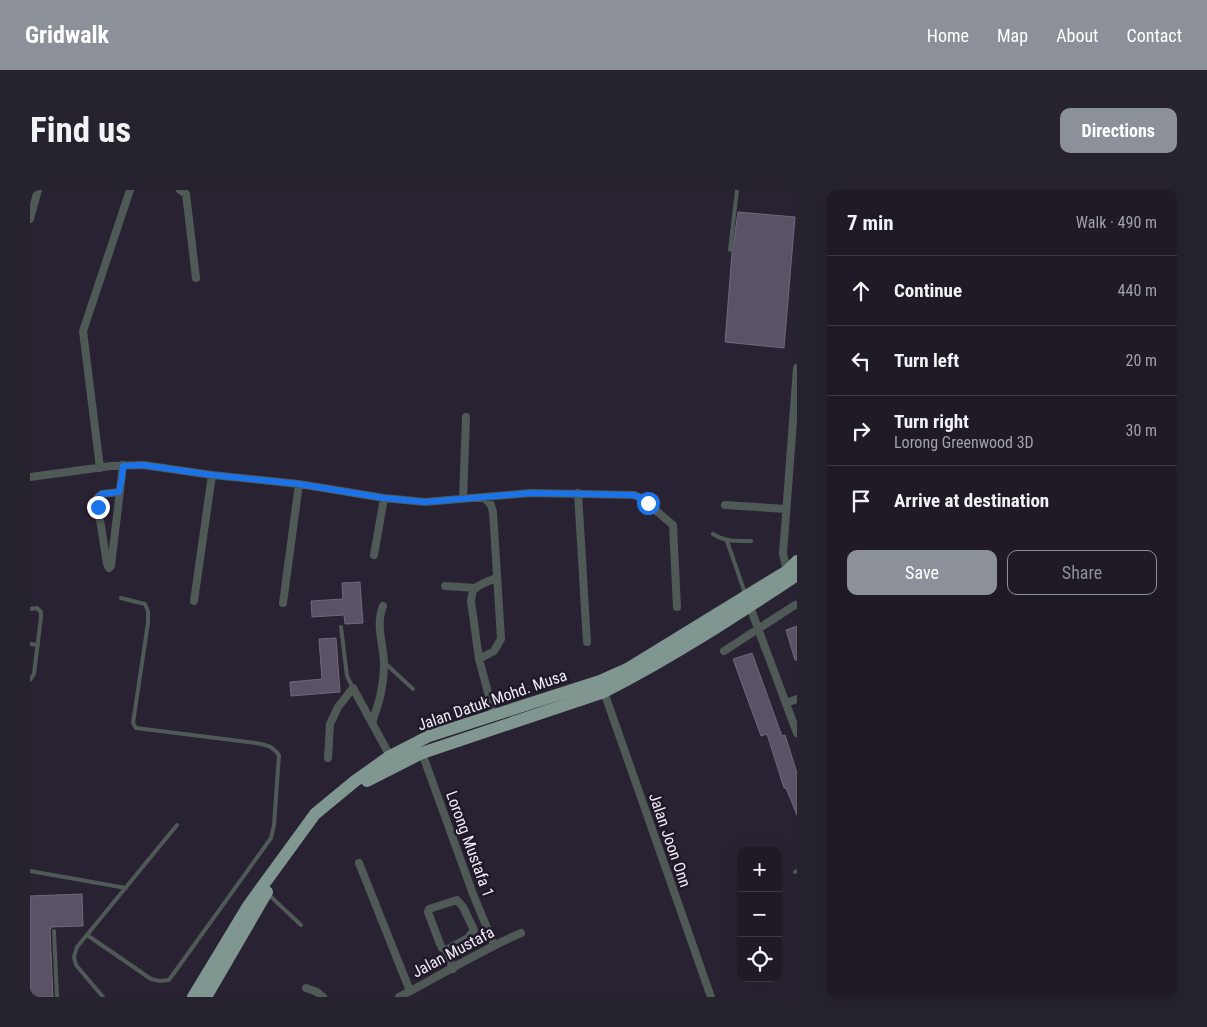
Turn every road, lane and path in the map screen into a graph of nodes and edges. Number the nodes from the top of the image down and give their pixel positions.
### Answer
1 (38, 190) edge
2 (130, 190) edge
3 (180, 190) edge
4 (737, 190) edge
5 (30, 219) edge
6 (730, 250) dead end
7 (196, 278) dead end
8 (797, 368) edge
9 (466, 417) dead end
10 (123, 466) junction
11 (100, 468) junction
12 (212, 475) junction
13 (30, 477) edge
14 (299, 484) junction
15 (119, 492) junction
16 (578, 493) junction
17 (484, 497) junction
18 (384, 498) junction
19 (463, 499) junction
20 (725, 505) dead end
21 (786, 509) junction
22 (713, 534) dead end
23 (727, 541) junction
24 (751, 541) dead end
25 (374, 555) dead end
26 (797, 561) edge
27 (792, 573) edge
28 (496, 578) junction
29 (445, 586) dead end
30 (476, 588) junction
31 (121, 598) dead end
32 (194, 601) dead end
33 (748, 601) junction
34 (283, 603) dead end
35 (795, 605) dead end
36 (384, 606) dead end
37 (677, 607) dead end
38 (30, 609) edge
39 (341, 627) dead end
40 (758, 628) junction
41 (587, 642) dead end
42 (30, 644) edge
43 (38, 645) junction
44 (724, 651) dead end
45 (479, 659) junction
46 (384, 662) junction
47 (30, 680) edge
48 (353, 688) junction
49 (413, 689) dead end
50 (604, 692) junction
51 (797, 699) edge
52 (786, 703) junction
53 (494, 715) junction
54 (372, 722) junction
55 (509, 724) junction
56 (797, 733) edge
57 (422, 753) junction
58 (390, 756) junction
59 (328, 758) dead end
60 (177, 825) dead end
61 (359, 864) dead end
62 (30, 871) edge
63 (126, 888) junction
64 (267, 893) junction
65 (473, 894) junction
66 (464, 907) junction
67 (301, 925) dead end
68 (54, 931) dead end
69 (521, 932) dead end
70 (87, 935) junction
71 (494, 945) junction
72 (446, 950) junction
73 (453, 969) junction
74 (306, 988) dead end
75 (410, 991) junction
76 (57, 997) edge
77 (102, 997) edge
78 (193, 997) edge
79 (206, 997) edge
80 (322, 997) edge
81 (399, 997) edge
82 (712, 997) edge

1 - 5 street
2 - 11 street
3 - 7 street
4 - 6 lane
8 - 21 street
9 - 19 street
10 - 11 street
10 - 12 street
10 - 15 street
11 - 13 street
12 - 14 street
12 - 32 street
14 - 18 street
14 - 34 street
15 - 15 street
16 - 17 street
16 - 37 street
16 - 41 street
17 - 19 street
17 - 28 street
18 - 19 street
18 - 25 street
20 - 21 street
21 - 27 street
22 - 23 lane
23 - 24 lane
23 - 33 lane
26 - 27 highway, Jalan Datuk Mohd. Musa
27 - 33 highway, Jalan Datuk Mohd. Musa
28 - 30 street
28 - 45 street
29 - 30 street
30 - 45 street
31 - 70 lane
33 - 40 street
33 - 50 highway, Jalan Datuk Mohd. Musa
33 - 53 highway, Jalan Datuk Mohd. Musa
35 - 40 street
36 - 46 street
38 - 43 lane
39 - 48 lane
40 - 44 street
40 - 52 street
42 - 43 lane
43 - 47 lane
45 - 53 street
46 - 49 lane
46 - 54 street
48 - 54 street
48 - 59 street
50 - 55 highway, Jalan Datuk Mohd. Musa
50 - 82 street, Jalan Joon Onn
51 - 52 street
52 - 56 street
53 - 55 highway
53 - 58 highway, Jalan Datuk Mohd. Musa
54 - 58 street
55 - 57 highway, Jalan Datuk Mohd. Musa
57 - 64 highway, Jalan Datuk Mohd. Musa
57 - 65 street, Lorong Mustafa 1
58 - 78 highway, Jalan Datuk Mohd. Musa
60 - 63 lane
61 - 75 street
62 - 63 lane
63 - 70 lane
64 - 67 lane
64 - 79 highway, Jalan Datuk Mohd. Musa
65 - 66 street
65 - 71 street, Lorong Mustafa 1
66 - 72 street
66 - 72 street
68 - 76 lane
69 - 71 street, Jalan Mustafa
70 - 77 lane
71 - 73 street, Jalan Mustafa
72 - 73 street
73 - 75 street, Jalan Mustafa
74 - 80 street
75 - 81 street, Jalan Mustafa

